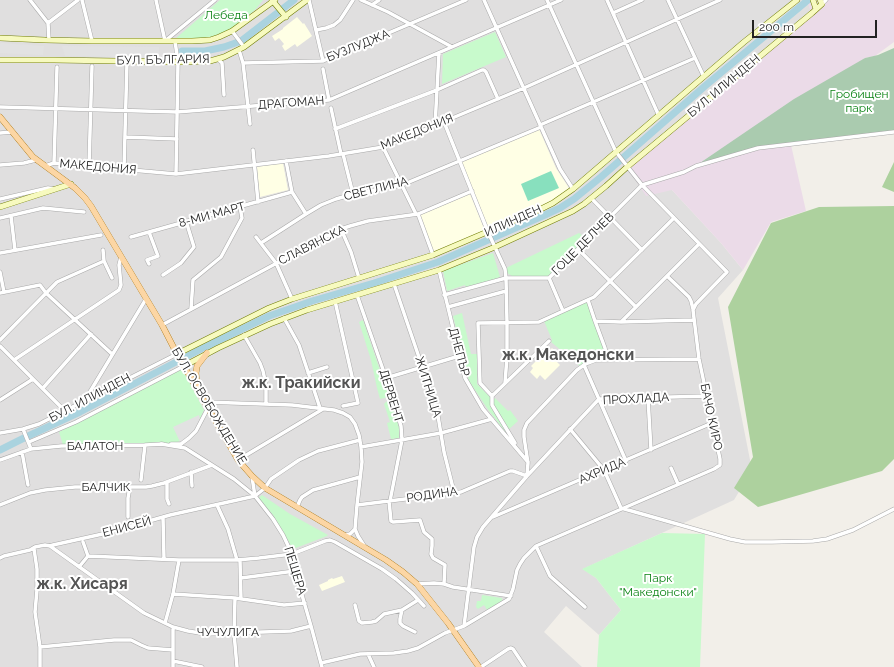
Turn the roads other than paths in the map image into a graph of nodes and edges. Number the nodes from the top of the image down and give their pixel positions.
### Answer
1 (30, 0) edge
2 (36, 0) edge
3 (78, 0) edge
4 (82, 0) edge
5 (156, 0) edge
6 (214, 0) edge
7 (273, 0) edge
8 (308, 0) edge
9 (353, 0) edge
10 (361, 0) edge
11 (379, 0) edge
12 (466, 0) edge
13 (484, 0) edge
14 (547, 0) edge
15 (561, 0) edge
16 (607, 0) edge
17 (642, 0) edge
18 (668, 0) edge
19 (720, 0) edge
20 (797, 0) edge
21 (813, 0) edge
22 (826, 0) edge
23 (821, 2) edge
24 (33, 4) junction
25 (372, 5) junction
26 (550, 5) junction
27 (816, 9) junction
28 (613, 14) junction
29 (286, 17) junction
30 (677, 19) junction
31 (48, 23) junction
32 (411, 24) junction
33 (497, 28) junction
34 (316, 30) junction
35 (232, 31) junction
36 (0, 38) edge
37 (49, 40) junction
38 (92, 41) junction
39 (165, 41) junction
40 (175, 41) junction
41 (626, 42) junction
42 (452, 47) junction
43 (242, 49) junction
44 (439, 53) junction
45 (695, 58) junction
46 (218, 59) junction
47 (0, 60) edge
48 (323, 61) junction
49 (127, 62) junction
50 (178, 62) junction
51 (243, 63) junction
52 (576, 65) junction
53 (92, 66) dead end
54 (57, 67) dead end
55 (323, 69) dead end
56 (704, 77) junction
57 (643, 80) junction
58 (524, 88) junction
59 (437, 90) junction
60 (224, 95) dead end
61 (498, 99) junction
62 (329, 100) junction
63 (593, 102) junction
64 (248, 106) junction
65 (0, 107) edge
66 (56, 108) junction
67 (331, 108) dead end
68 (91, 110) junction
69 (126, 111) junction
70 (177, 112) junction
71 (659, 116) junction
72 (0, 117) edge
73 (444, 122) junction
74 (250, 124) dead end
75 (435, 126) junction
76 (540, 126) junction
77 (335, 129) junction
78 (12, 132) junction
79 (894, 132) edge
80 (1, 133) edge
81 (125, 137) junction
82 (177, 139) junction
83 (384, 147) junction
84 (253, 150) dead end
85 (616, 152) junction
86 (341, 154) junction
87 (36, 160) junction
88 (286, 161) junction
89 (459, 161) junction
90 (54, 163) junction
91 (0, 165) edge
92 (254, 165) junction
93 (44, 166) junction
94 (89, 166) junction
95 (627, 167) junction
96 (124, 169) junction
97 (176, 174) junction
98 (71, 184) junction
99 (402, 185) junction
100 (642, 185) junction
101 (56, 189) junction
102 (573, 189) junction
103 (472, 191) junction
104 (292, 192) junction
105 (353, 194) junction
106 (591, 198) junction
107 (0, 199) edge
108 (258, 202) junction
109 (0, 207) edge
110 (240, 207) junction
111 (84, 212) dead end
112 (306, 214) junction
113 (417, 214) junction
114 (11, 216) junction
115 (0, 218) edge
116 (610, 218) junction
117 (674, 218) junction
118 (186, 221) junction
119 (341, 229) junction
120 (149, 232) junction
121 (489, 234) junction
122 (101, 235) dead end
123 (131, 237) dead end
124 (256, 237) dead end
125 (261, 243) junction
126 (699, 244) junction
127 (494, 245) junction
128 (578, 249) junction
129 (15, 250) junction
130 (103, 250) dead end
131 (642, 250) junction
132 (0, 253) edge
133 (433, 255) junction
134 (121, 257) junction
135 (104, 261) junction
136 (276, 263) junction
137 (149, 264) dead end
138 (439, 270) junction
139 (0, 272) edge
140 (163, 275) dead end
141 (667, 276) junction
142 (112, 278) dead end
143 (359, 278) junction
144 (506, 278) junction
145 (549, 278) junction
146 (610, 281) junction
147 (394, 284) junction
148 (506, 291) junction
149 (2, 292) edge
150 (46, 293) junction
151 (357, 295) junction
152 (444, 295) junction
153 (146, 299) junction
154 (292, 299) junction
155 (588, 300) junction
156 (336, 301) junction
157 (448, 307) junction
158 (636, 307) junction
159 (191, 309) junction
160 (693, 310) junction
161 (563, 311) junction
162 (284, 318) junction
163 (74, 319) junction
164 (693, 320) junction
165 (595, 321) junction
166 (507, 322) junction
167 (621, 322) junction
168 (162, 325) junction
169 (91, 334) junction
170 (244, 335) junction
171 (0, 340) edge
172 (549, 342) dead end
173 (0, 346) edge
174 (207, 353) junction
175 (112, 354) junction
176 (178, 354) junction
177 (459, 356) junction
178 (699, 359) junction
179 (14, 360) junction
180 (607, 360) junction
181 (183, 364) junction
182 (584, 365) junction
183 (327, 367) dead end
184 (422, 367) junction
185 (308, 373) junction
186 (386, 378) junction
187 (33, 379) junction
188 (505, 383) junction
189 (43, 388) junction
190 (197, 388) junction
191 (492, 396) junction
192 (706, 396) junction
193 (648, 398) junction
194 (0, 400) edge
195 (599, 400) junction
196 (85, 401) junction
197 (266, 404) junction
198 (207, 405) junction
199 (343, 406) dead end
200 (321, 408) junction
201 (65, 411) junction
202 (492, 420) junction
203 (712, 423) junction
204 (23, 429) junction
205 (570, 429) junction
206 (441, 433) junction
207 (0, 434) edge
208 (28, 440) junction
209 (360, 440) junction
210 (402, 440) junction
211 (161, 444) junction
212 (145, 446) junction
213 (361, 447) junction
214 (31, 449) junction
215 (651, 450) junction
216 (519, 451) junction
217 (22, 452) junction
218 (0, 460) edge
219 (238, 460) junction
220 (626, 461) junction
221 (528, 463) junction
222 (212, 465) junction
223 (671, 468) dead end
224 (604, 470) junction
225 (191, 472) junction
226 (252, 476) junction
227 (527, 476) junction
228 (360, 477) junction
229 (142, 480) dead end
230 (167, 482) junction
231 (678, 484) junction
232 (28, 485) dead end
233 (192, 486) dead end
234 (130, 487) junction
235 (265, 488) junction
236 (454, 492) junction
237 (255, 496) junction
238 (389, 501) junction
239 (169, 504) dead end
240 (0, 505) edge
241 (217, 505) junction
242 (357, 505) junction
243 (297, 507) junction
244 (621, 508) junction
245 (894, 509) edge
246 (128, 517) dead end
247 (162, 517) junction
248 (492, 518) junction
249 (355, 528) junction
250 (345, 536) junction
251 (84, 542) dead end
252 (50, 546) junction
253 (536, 546) junction
254 (365, 547) junction
255 (34, 549) junction
256 (292, 554) junction
257 (88, 556) junction
258 (0, 558) edge
259 (164, 558) junction
260 (179, 560) junction
261 (239, 560) junction
262 (79, 567) junction
263 (295, 571) junction
264 (241, 578) junction
265 (417, 584) junction
266 (444, 584) junction
267 (469, 590) junction
268 (173, 594) junction
269 (511, 596) junction
270 (235, 598) junction
271 (241, 599) junction
272 (418, 600) junction
273 (305, 603) junction
274 (355, 605) dead end
275 (424, 606) dead end
276 (585, 607) dead end
277 (402, 610) junction
278 (165, 623) junction
279 (311, 626) junction
280 (464, 626) junction
281 (173, 627) junction
282 (453, 630) junction
283 (416, 632) dead end
284 (234, 633) junction
285 (40, 647) junction
286 (173, 650) junction
287 (368, 654) junction
288 (173, 661) junction
289 (321, 665) edge
290 (40, 667) edge
291 (173, 667) edge
292 (202, 667) edge
293 (237, 667) edge
294 (374, 667) edge
295 (480, 667) edge
296 (525, 667) edge

1 - 24 street
2 - 24 street
3 - 31 street
4 - 38 street
5 - 39 street
6 - 39 street
7 - 29 main road
7 - 35 main road, БУЛ. БЪЛГАРИЯ
8 - 29 main road, БУЛ. БЪЛГАРИЯ
8 - 34 street
9 - 34 street
10 - 25 street
11 - 25 street
12 - 32 street, БУЗЛУДЖА
13 - 33 street
14 - 26 street
15 - 26 street, ДРАГОМАН
16 - 28 street
17 - 28 street
18 - 30 street
19 - 30 street, МАКЕДОНИЯ
20 - 56 main road, ИЛИНДЕН
21 - 27 main road
22 - 23 street
23 - 27 main road, БУЛ. ИЛИНДЕН
24 - 31 street
25 - 32 street
26 - 33 street, ДРАГОМАН
26 - 52 street
27 - 95 main road, БУЛ. ИЛИНДЕН
28 - 41 street
29 - 43 main road, БУЛ. БЪЛГАРИЯ
30 - 41 street, МАКЕДОНИЯ
30 - 45 street
31 - 37 street
32 - 42 street
32 - 48 street, БУЗЛУДЖА
33 - 42 street, ДРАГОМАН
33 - 58 street
34 - 48 street
35 - 40 main road, БУЛ. БЪЛГАРИЯ
35 - 43 street
36 - 37 main road, БУЛ. БЪЛГАРИЯ
37 - 38 main road, БУЛ. БЪЛГАРИЯ
38 - 39 main road, БУЛ. БЪЛГАРИЯ
39 - 40 main road, БУЛ. БЪЛГАРИЯ
40 - 50 street
41 - 52 street, МАКЕДОНИЯ
41 - 57 street
42 - 44 street, ДРАГОМАН
43 - 46 main road, БУЛ. БЪЛГАРИЯ
43 - 51 street
44 - 59 street
44 - 62 street, ДРАГОМАН
45 - 56 street
45 - 57 street, СВЕТЛИНА
46 - 50 main road, БУЛ. БЪЛГАРИЯ
46 - 60 street
47 - 49 main road, БУЛ. БЪЛГАРИЯ
48 - 51 street, БУЗЛУДЖА
49 - 50 main road, БУЛ. БЪЛГАРИЯ
49 - 69 street
50 - 70 street
51 - 64 street
52 - 58 street, МАКЕДОНИЯ
52 - 63 street
53 - 68 street
54 - 66 street
55 - 62 street
56 - 71 main road, ИЛИНДЕН
57 - 63 street, СВЕТЛИНА
57 - 71 street
58 - 61 street, МАКЕДОНИЯ
58 - 76 street
59 - 61 street
59 - 75 street
59 - 77 street
61 - 73 street, МАКЕДОНИЯ
62 - 64 street, ДРАГОМАН
63 - 76 street, СВЕТЛИНА
63 - 85 street
64 - 70 street, ДРАГОМАН
64 - 74 street
65 - 66 street, ДРАГОМАН
66 - 68 street, ДРАГОМАН
66 - 90 street
67 - 77 street
68 - 69 street, ДРАГОМАН
68 - 94 street
69 - 70 street, ДРАГОМАН
69 - 81 street
70 - 82 street
71 - 85 main road, ИЛИНДЕН
72 - 78 main road, БУЛ. ОСВОБОЖДЕНИЕ
73 - 75 street, МАКЕДОНИЯ
73 - 89 street
75 - 83 street, МАКЕДОНИЯ
76 - 89 street, СВЕТЛИНА
76 - 102 street
77 - 86 street
78 - 80 street
78 - 87 main road, БУЛ. ОСВОБОЖДЕНИЕ
79 - 100 street
81 - 82 street
81 - 96 street
82 - 97 street
83 - 86 street, МАКЕДОНИЯ
83 - 99 street
84 - 92 street
85 - 95 street
85 - 102 main road, ИЛИНДЕН
86 - 88 street, МАКЕДОНИЯ
86 - 105 street
87 - 91 street
87 - 93 main road, БУЛ. ОСВОБОЖДЕНИЕ
88 - 92 street, МАКЕДОНИЯ
88 - 104 street
89 - 99 street, СВЕТЛИНА
89 - 103 street
90 - 93 street, МАКЕДОНИЯ
90 - 94 street, МАКЕДОНИЯ
92 - 97 street, МАКЕДОНИЯ
92 - 108 street
93 - 98 main road, БУЛ. ОСВОБОЖДЕНИЕ
94 - 96 street, МАКЕДОНИЯ
95 - 100 street
95 - 106 main road, ИЛИНДЕН
96 - 97 street, МАКЕДОНИЯ
98 - 101 main road
98 - 134 main road, БУЛ. ОСВОБОЖДЕНИЕ
99 - 105 street, СВЕТЛИНА
99 - 113 street
100 - 116 street, ГОЦЕ ДЕЛЧЕВ
100 - 117 street
101 - 107 street
101 - 109 main road
102 - 121 main road, ИЛИНДЕН
103 - 113 street, СЛАВЯНСКА
103 - 121 street
104 - 108 street, 8-МИ МАРТ
104 - 112 street
105 - 112 street, СВЕТЛИНА
106 - 116 street
106 - 127 main road, ИЛИНДЕН
108 - 110 street, 8-МИ МАРТ
110 - 118 street, 8-МИ МАРТ
110 - 159 street
111 - 114 street
112 - 125 street, СВЕТЛИНА
113 - 119 street, СЛАВЯНСКА
113 - 133 street
114 - 115 street
114 - 129 street
116 - 128 street, ГОЦЕ ДЕЛЧЕВ
116 - 131 street
117 - 126 street
117 - 131 street
118 - 120 street, 8-МИ МАРТ
118 - 140 street
119 - 136 street, СЛАВЯНСКА
119 - 143 street
120 - 123 street, 8-МИ МАРТ
120 - 137 street
121 - 127 street
121 - 133 main road, ИЛИНДЕН
122 - 129 street
124 - 125 street
125 - 136 street
126 - 141 street
126 - 160 street
127 - 138 main road, ИЛИНДЕН
127 - 144 street
128 - 145 street, ГОЦЕ ДЕЛЧЕВ
128 - 146 street
129 - 132 street
130 - 135 street
131 - 146 street
133 - 143 main road, ИЛИНДЕН
134 - 153 main road, БУЛ. ОСВОБОЖДЕНИЕ
134 - 163 street
135 - 142 street
135 - 150 street
136 - 154 street
136 - 159 street, СЛАВЯНСКА
138 - 147 main road, ИЛИНДЕН
138 - 152 street, ДНЕПЪР
139 - 149 street
141 - 158 street
141 - 160 street
143 - 154 main road, ИЛИНДЕН
144 - 145 street, ГОЦЕ ДЕЛЧЕВ
144 - 148 street
144 - 152 street, ГОЦЕ ДЕЛЧЕВ
145 - 161 street
146 - 155 street
146 - 158 street
147 - 151 main road, ИЛИНДЕН
147 - 184 street, ЖИТНИЦА
148 - 157 street
148 - 166 street
149 - 150 street
150 - 163 street
150 - 171 street
151 - 156 main road, ИЛИНДЕН
151 - 186 street, ДЕРВЕНТ
152 - 157 street, ДНЕПЪР
153 - 168 main road, БУЛ. ОСВОБОЖДЕНИЕ
153 - 175 street
154 - 176 main road, ИЛИНДЕН
155 - 161 street
155 - 165 street
156 - 162 main road, ИЛИНДЕН
156 - 199 street
157 - 177 street, ДНЕПЪР
158 - 167 street
159 - 168 street, СЛАВЯНСКА
160 - 164 street, БАЧО КИРО
161 - 166 street
162 - 170 main road, ИЛИНДЕН
162 - 185 street
163 - 169 street
163 - 179 street
164 - 167 street
164 - 178 street, БАЧО КИРО
165 - 167 street
165 - 180 street
166 - 188 street
166 - 191 street, ДНЕПЪР
168 - 176 main road, БУЛ. ОСВОБОЖДЕНИЕ
169 - 175 street
169 - 189 street
170 - 174 main road, ИЛИНДЕН
170 - 197 street
172 - 188 street
173 - 179 street
174 - 181 main road, ИЛИНДЕН
174 - 190 main road
175 - 196 street
176 - 181 main road, БУЛ. ОСВОБОЖДЕНИЕ
176 - 196 street, БУЛ. ИЛИНДЕН
177 - 184 street
177 - 202 street, ДНЕПЪР
178 - 180 street
178 - 192 street, БАЧО КИРО
179 - 187 street
180 - 182 street
181 - 190 main road, БУЛ. ОСВОБОЖДЕНИЕ
181 - 208 street, БУЛ. ИЛИНДЕН
182 - 195 street
182 - 221 street
183 - 185 street
184 - 186 street
184 - 206 street, ЖИТНИЦА
185 - 200 street
186 - 210 street, ДЕРВЕНТ
187 - 189 street
187 - 194 street
188 - 191 street
189 - 201 street
190 - 198 main road, БУЛ. ОСВОБОЖДЕНИЕ
191 - 216 street
192 - 193 street, ПРОХЛАДА
192 - 203 street, БАЧО КИРО
193 - 195 street, ПРОХЛАДА
193 - 215 street
195 - 205 street, ПРОХЛАДА
195 - 220 street
196 - 201 street, БУЛ. ИЛИНДЕН
197 - 198 street
197 - 200 street
198 - 211 street, БАЛАТОН
198 - 219 main road, БУЛ. ОСВОБОЖДЕНИЕ
200 - 209 street
200 - 219 street
201 - 204 street, БУЛ. ИЛИНДЕН
202 - 206 street
202 - 216 street, ДНЕПЪР
203 - 215 street, АХРИДА
203 - 231 street, БАЧО КИРО
204 - 207 street, БУЛ. ИЛИНДЕН
204 - 208 street
205 - 224 street
205 - 227 street, ПРОХЛАДА
206 - 210 street
206 - 236 street, ЖИТНИЦА
208 - 214 street
209 - 213 street
209 - 235 street
210 - 213 street
210 - 238 street, ДЕРВЕНТ
211 - 212 street, БАЛАТОН
211 - 222 street, ПЕЩЕРА
212 - 214 street, БАЛАТОН
212 - 229 street
213 - 228 street
214 - 217 street, БАЛАТОН
215 - 220 street, АХРИДА
216 - 221 street, ДНЕПЪР
217 - 218 street, БАЛАТОН
217 - 232 street
219 - 226 main road, БУЛ. ОСВОБОЖДЕНИЕ
220 - 224 street, АХРИДА
221 - 227 street
222 - 225 street, БАЛЧИК
222 - 237 street, ПЕЩЕРА
223 - 231 street
224 - 244 street
224 - 248 street, АХРИДА
225 - 230 street, БАЛЧИК
225 - 233 street
226 - 235 main road, БУЛ. ОСВОБОЖДЕНИЕ
226 - 237 street
227 - 236 street, РОДИНА
227 - 248 street, ПРОХЛАДА
228 - 242 street
228 - 243 street
230 - 234 street, БАЛЧИК
230 - 239 street
231 - 244 street, БАЧО КИРО
234 - 240 street, БАЛЧИК
234 - 246 street
235 - 237 street
235 - 243 main road, БУЛ. ОСВОБОЖДЕНИЕ
236 - 238 street, РОДИНА
237 - 241 street, ЕНИСЕЙ
237 - 256 street, ПЕЩЕРА
238 - 242 street, РОДИНА
238 - 266 street, ДЕРВЕНТ
241 - 247 street, ЕНИСЕЙ
241 - 261 street
242 - 249 street
243 - 250 main road, БУЛ. ОСВОБОЖДЕНИЕ
244 - 245 street
244 - 253 street, БАЧО КИРО
247 - 252 street, ЕНИСЕЙ
247 - 259 street
248 - 267 street, ПРОХЛАДА
249 - 250 street
249 - 254 street
250 - 254 main road, БУЛ. ОСВОБОЖДЕНИЕ
251 - 257 street
252 - 255 street, ЕНИСЕЙ
252 - 262 street, ЧУЧУЛИГА
253 - 269 street, БАЧО КИРО
253 - 276 street
254 - 265 main road, БУЛ. ОСВОБОЖДЕНИЕ
255 - 258 street, ЕНИСЕЙ
255 - 285 street
256 - 261 street
256 - 263 street, ПЕЩЕРА
256 - 272 street
257 - 259 street
257 - 262 street
259 - 260 street
260 - 261 street
260 - 268 street
261 - 264 street
262 - 278 street, ЧУЧУЛИГА
263 - 264 street
263 - 273 street, ПЕЩЕРА
264 - 271 street
265 - 266 street
265 - 282 main road, БУЛ. ОСВОБОЖДЕНИЕ
266 - 267 street
267 - 269 street
267 - 280 street, ПРОХЛАДА
268 - 270 street
268 - 278 street
269 - 280 street
270 - 271 street
270 - 284 street
271 - 273 street
272 - 275 street
272 - 277 street
273 - 279 street, ПЕЩЕРА
274 - 277 street
277 - 283 street
278 - 281 street, ЧУЧУЛИГА
279 - 284 street, ЧУЧУЛИГА
279 - 289 street, ПЕЩЕРА
280 - 282 street
281 - 284 street, ЧУЧУЛИГА
281 - 286 street
282 - 287 street
282 - 295 main road, БУЛ. ОСВОБОЖДЕНИЕ
284 - 293 street
285 - 286 street
285 - 290 street
286 - 288 street
287 - 289 street
287 - 294 street
288 - 291 street
288 - 292 street
295 - 296 street

